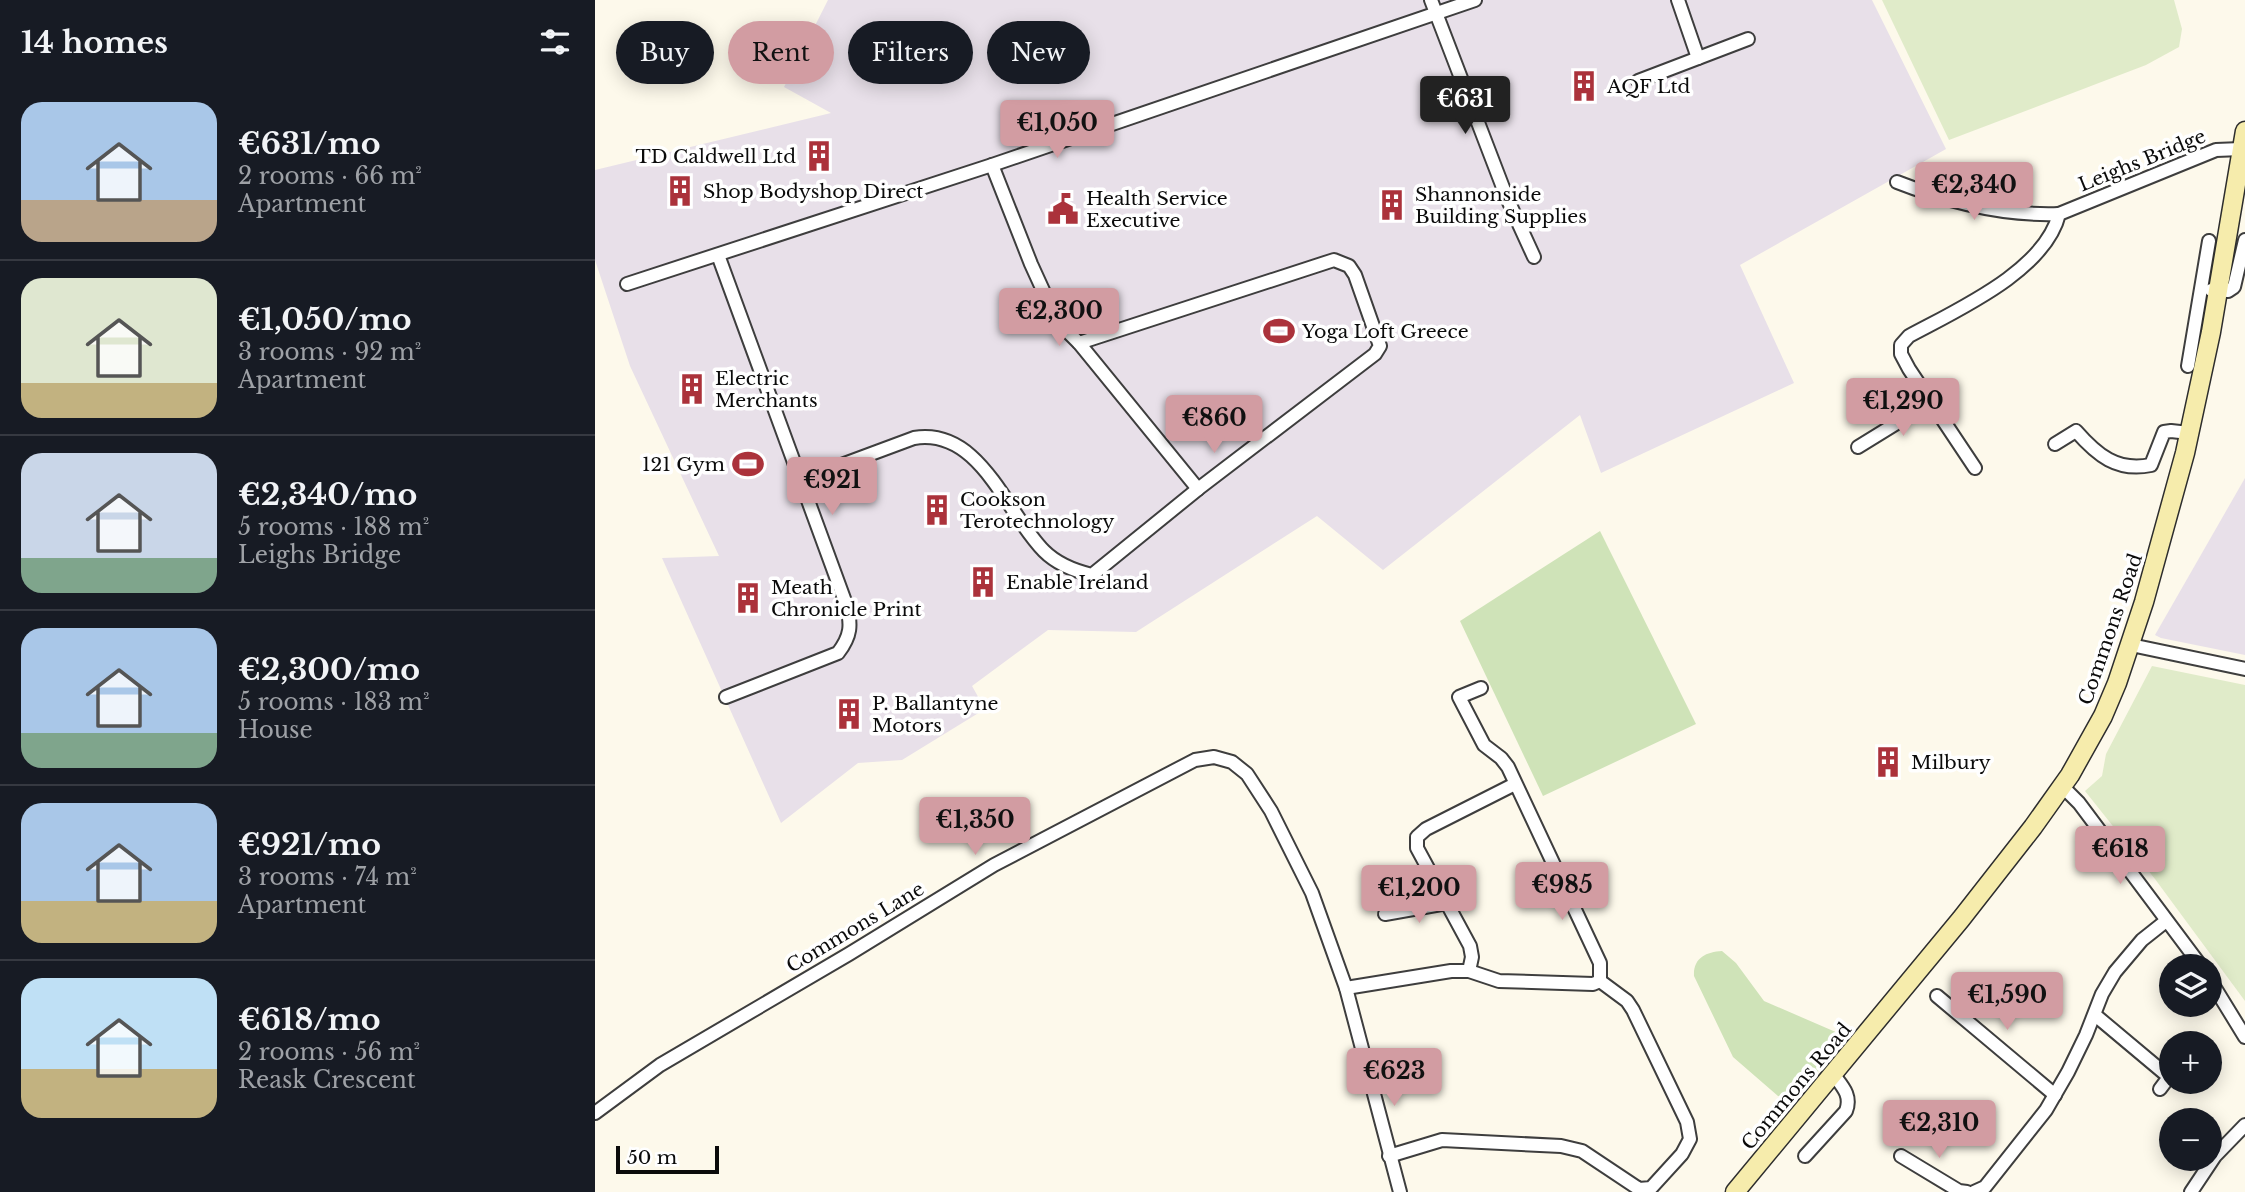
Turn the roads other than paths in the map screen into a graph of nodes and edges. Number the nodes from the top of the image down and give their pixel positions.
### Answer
1 (1431, 0) edge
2 (1475, 0) edge
3 (1678, 0) edge
4 (1437, 15) junction
5 (1748, 39) dead end
6 (1698, 58) junction
7 (1638, 81) dead end
8 (2245, 131) edge
9 (2241, 149) junction
10 (992, 164) junction
11 (1898, 182) dead end
12 (2059, 214) junction
13 (2245, 240) edge
14 (2209, 241) dead end
15 (718, 255) junction
16 (1534, 257) dead end
17 (627, 284) dead end
18 (2209, 290) junction
19 (1080, 343) junction
20 (2188, 366) dead end
21 (1931, 402) junction
22 (2189, 433) junction
23 (2055, 444) dead end
24 (1858, 447) dead end
25 (1975, 468) dead end
26 (801, 480) junction
27 (1198, 489) junction
28 (2131, 645) junction
29 (2245, 669) edge
30 (1481, 688) dead end
31 (726, 697) dead end
32 (1515, 784) junction
33 (2062, 786) junction
34 (1447, 903) junction
35 (1385, 914) dead end
36 (2166, 921) junction
37 (2192, 954) edge
38 (1469, 971) junction
39 (1600, 981) junction
40 (1346, 988) junction
41 (1937, 996) dead end
42 (2222, 1000) edge
43 (2095, 1015) junction
44 (2245, 1037) edge
45 (2159, 1069) edge
46 (1833, 1074) junction
47 (2055, 1094) junction
48 (595, 1113) edge
49 (2245, 1125) edge
50 (1389, 1156) junction
51 (1805, 1156) dead end
52 (1901, 1156) dead end
53 (1638, 1190) edge
54 (1400, 1192) edge
55 (1735, 1192) edge
56 (1967, 1192) edge
57 (1974, 1192) edge
58 (2190, 1192) edge

1 - 4 street
2 - 4 street
3 - 6 street
4 - 10 street
4 - 16 street
5 - 6 street
6 - 7 street
8 - 9 street, Commons Road
9 - 12 street, Leighs Bridge
9 - 18 street, Commons Road
10 - 15 street
10 - 19 street
11 - 12 street, Leighs Bridge
12 - 21 street
13 - 18 street
14 - 18 street
15 - 17 street
15 - 26 street
18 - 20 street
18 - 22 street, Commons Road
19 - 27 street
19 - 27 street
21 - 24 street
21 - 25 street
22 - 23 street
22 - 28 street, Commons Road
26 - 27 street
26 - 31 street
28 - 29 street
28 - 33 street, Commons Road
30 - 32 street
32 - 34 street
32 - 39 street
33 - 36 street
33 - 46 street, Commons Road
34 - 35 street
34 - 38 street
36 - 37 street
36 - 43 street
38 - 39 street
38 - 40 street
39 - 53 street
40 - 48 street, Commons Lane
40 - 50 street, Commons Lane
41 - 47 street
42 - 44 street
43 - 45 street
43 - 47 street
46 - 51 street
46 - 55 street, Commons Road
47 - 57 street
49 - 58 street
50 - 53 street
50 - 54 street, Commons Lane
52 - 56 street

